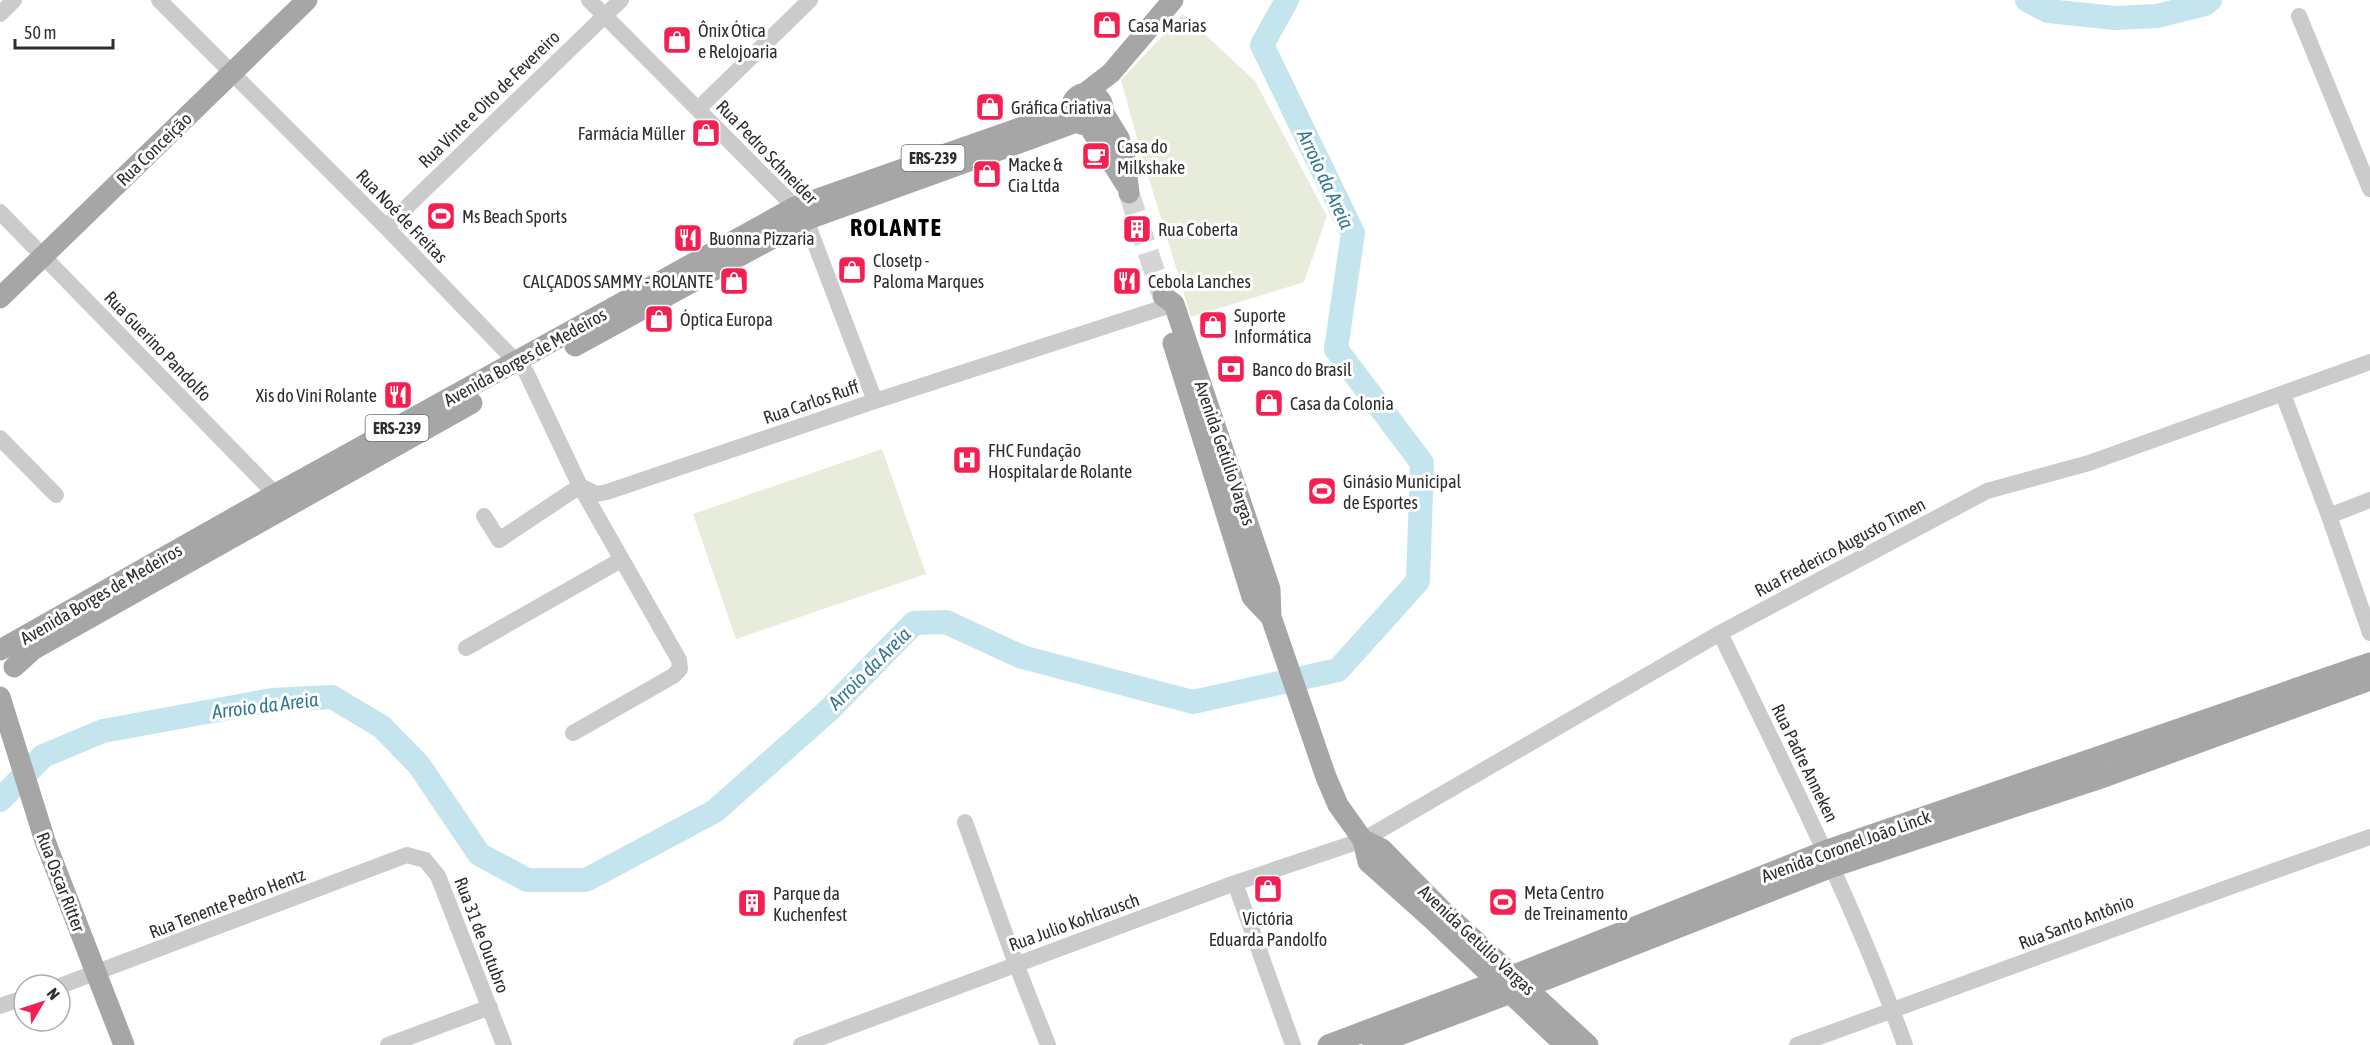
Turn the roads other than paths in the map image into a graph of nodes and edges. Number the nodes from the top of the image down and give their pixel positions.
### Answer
1 (14, 0) edge
2 (159, 0) edge
3 (307, 0) edge
4 (589, 0) edge
5 (621, 0) edge
6 (810, 0) edge
7 (1173, 0) edge
8 (0, 14) edge
9 (604, 15) junction
10 (2299, 16) dead end
11 (232, 73) junction
12 (698, 109) junction
13 (1088, 111) junction
14 (2370, 189) edge
15 (1128, 190) tunnel mouth
16 (0, 212) edge
17 (800, 214) junction
18 (386, 227) junction
19 (43, 256) junction
20 (0, 298) edge
21 (1165, 300) joint
22 (2370, 362) edge
23 (521, 367) junction
24 (2283, 394) junction
25 (875, 401) junction
26 (0, 438) edge
27 (580, 486) junction
28 (57, 495) dead end
29 (281, 500) junction
30 (2370, 500) edge
31 (484, 516) dead end
32 (2329, 516) junction
33 (621, 560) junction
34 (1720, 633) junction
35 (2370, 633) edge
36 (466, 648) dead end
37 (2370, 663) edge
38 (2370, 680) edge
39 (5, 684) edge
40 (573, 733) dead end
41 (965, 822) dead end
42 (2370, 837) edge
43 (1363, 840) junction
44 (407, 855) joint
45 (1828, 859) junction
46 (1235, 883) junction
47 (1016, 964) junction
48 (96, 974) junction
49 (72, 982) edge
50 (1512, 984) junction
51 (489, 1007) junction
52 (1893, 1012) junction
53 (124, 1045) edge
54 (388, 1045) edge
55 (504, 1045) edge
56 (801, 1045) edge
57 (1048, 1045) edge
58 (1293, 1045) edge
59 (1328, 1045) edge
60 (1373, 1045) edge
61 (1565, 1045) edge
62 (1588, 1045) edge
63 (1797, 1045) edge
64 (1905, 1045) edge

1 - 8 street
2 - 11 street, Rua Noé de Freitas
3 - 11 main road, Rua Conceição
4 - 9 street, Rua Pedro Schneider
5 - 9 street, Rua Vinte e Oito de Fevereiro
6 - 12 street
7 - 13 main road, Avenida Borges de Medeiros
9 - 12 street, Rua Pedro Schneider
9 - 18 street, Rua Vinte e Oito de Fevereiro
10 - 14 street
11 - 18 street, Rua Noé de Freitas
11 - 19 main road, Rua Conceição
12 - 17 street, Rua Pedro Schneider
13 - 15 main road
13 - 17 main road, Avenida Borges de Medeiros / ERS-239
16 - 19 street, Rua Guerino Pandolfo
17 - 23 main road, Avenida Borges de Medeiros / ERS-239
17 - 25 street, Rua Pedro Schneider
18 - 23 street, Rua Noé de Freitas
19 - 20 main road, Rua Conceição
19 - 29 street, Rua Guerino Pandolfo
21 - 25 street, Rua Carlos Ruff
21 - 43 main road, Avenida Getúlio Vargas
22 - 24 street, Rua Frederico Augusto Timen
23 - 27 street, Rua Noé de Freitas
23 - 29 main road, Avenida Borges de Medeiros / ERS-239
24 - 32 street
24 - 34 street, Rua Frederico Augusto Timen
25 - 27 street, Rua Carlos Ruff
26 - 28 street
27 - 31 street
27 - 33 street, Rua Noé de Freitas
29 - 39 main road, Avenida Borges de Medeiros / ERS-239
30 - 32 street
32 - 35 street
33 - 36 street
33 - 40 street, Rua Noé de Freitas
34 - 43 street, Rua Frederico Augusto Timen
34 - 45 street, Rua Padre Anneken
37 - 45 main road, Avenida Coronel João Linck
38 - 45 main road, Avenida Coronel João Linck
39 - 48 main road, Rua Oscar Ritter
41 - 47 street
42 - 52 street, Rua Santo Antônio
43 - 46 street, Rua Julio Kohlrausch
43 - 50 main road, Avenida Getúlio Vargas
44 - 48 street, Rua Tenente Pedro Hentz
44 - 51 street, Rua 31 de Outubro
45 - 50 main road, Avenida Coronel João Linck
45 - 52 street, Rua Padre Anneken
46 - 47 street, Rua Julio Kohlrausch
46 - 58 street
47 - 56 street, Rua Julio Kohlrausch
47 - 57 street
48 - 49 street, Rua Tenente Pedro Hentz
48 - 53 main road, Rua Oscar Ritter
50 - 59 main road, Avenida Coronel João Linck
50 - 60 main road, Avenida Coronel João Linck
50 - 61 main road, Avenida Getúlio Vargas
50 - 62 main road, Avenida Getúlio Vargas
51 - 54 street
51 - 55 street, Rua 31 de Outubro
52 - 63 street, Rua Santo Antônio
52 - 64 street, Rua Padre Anneken

